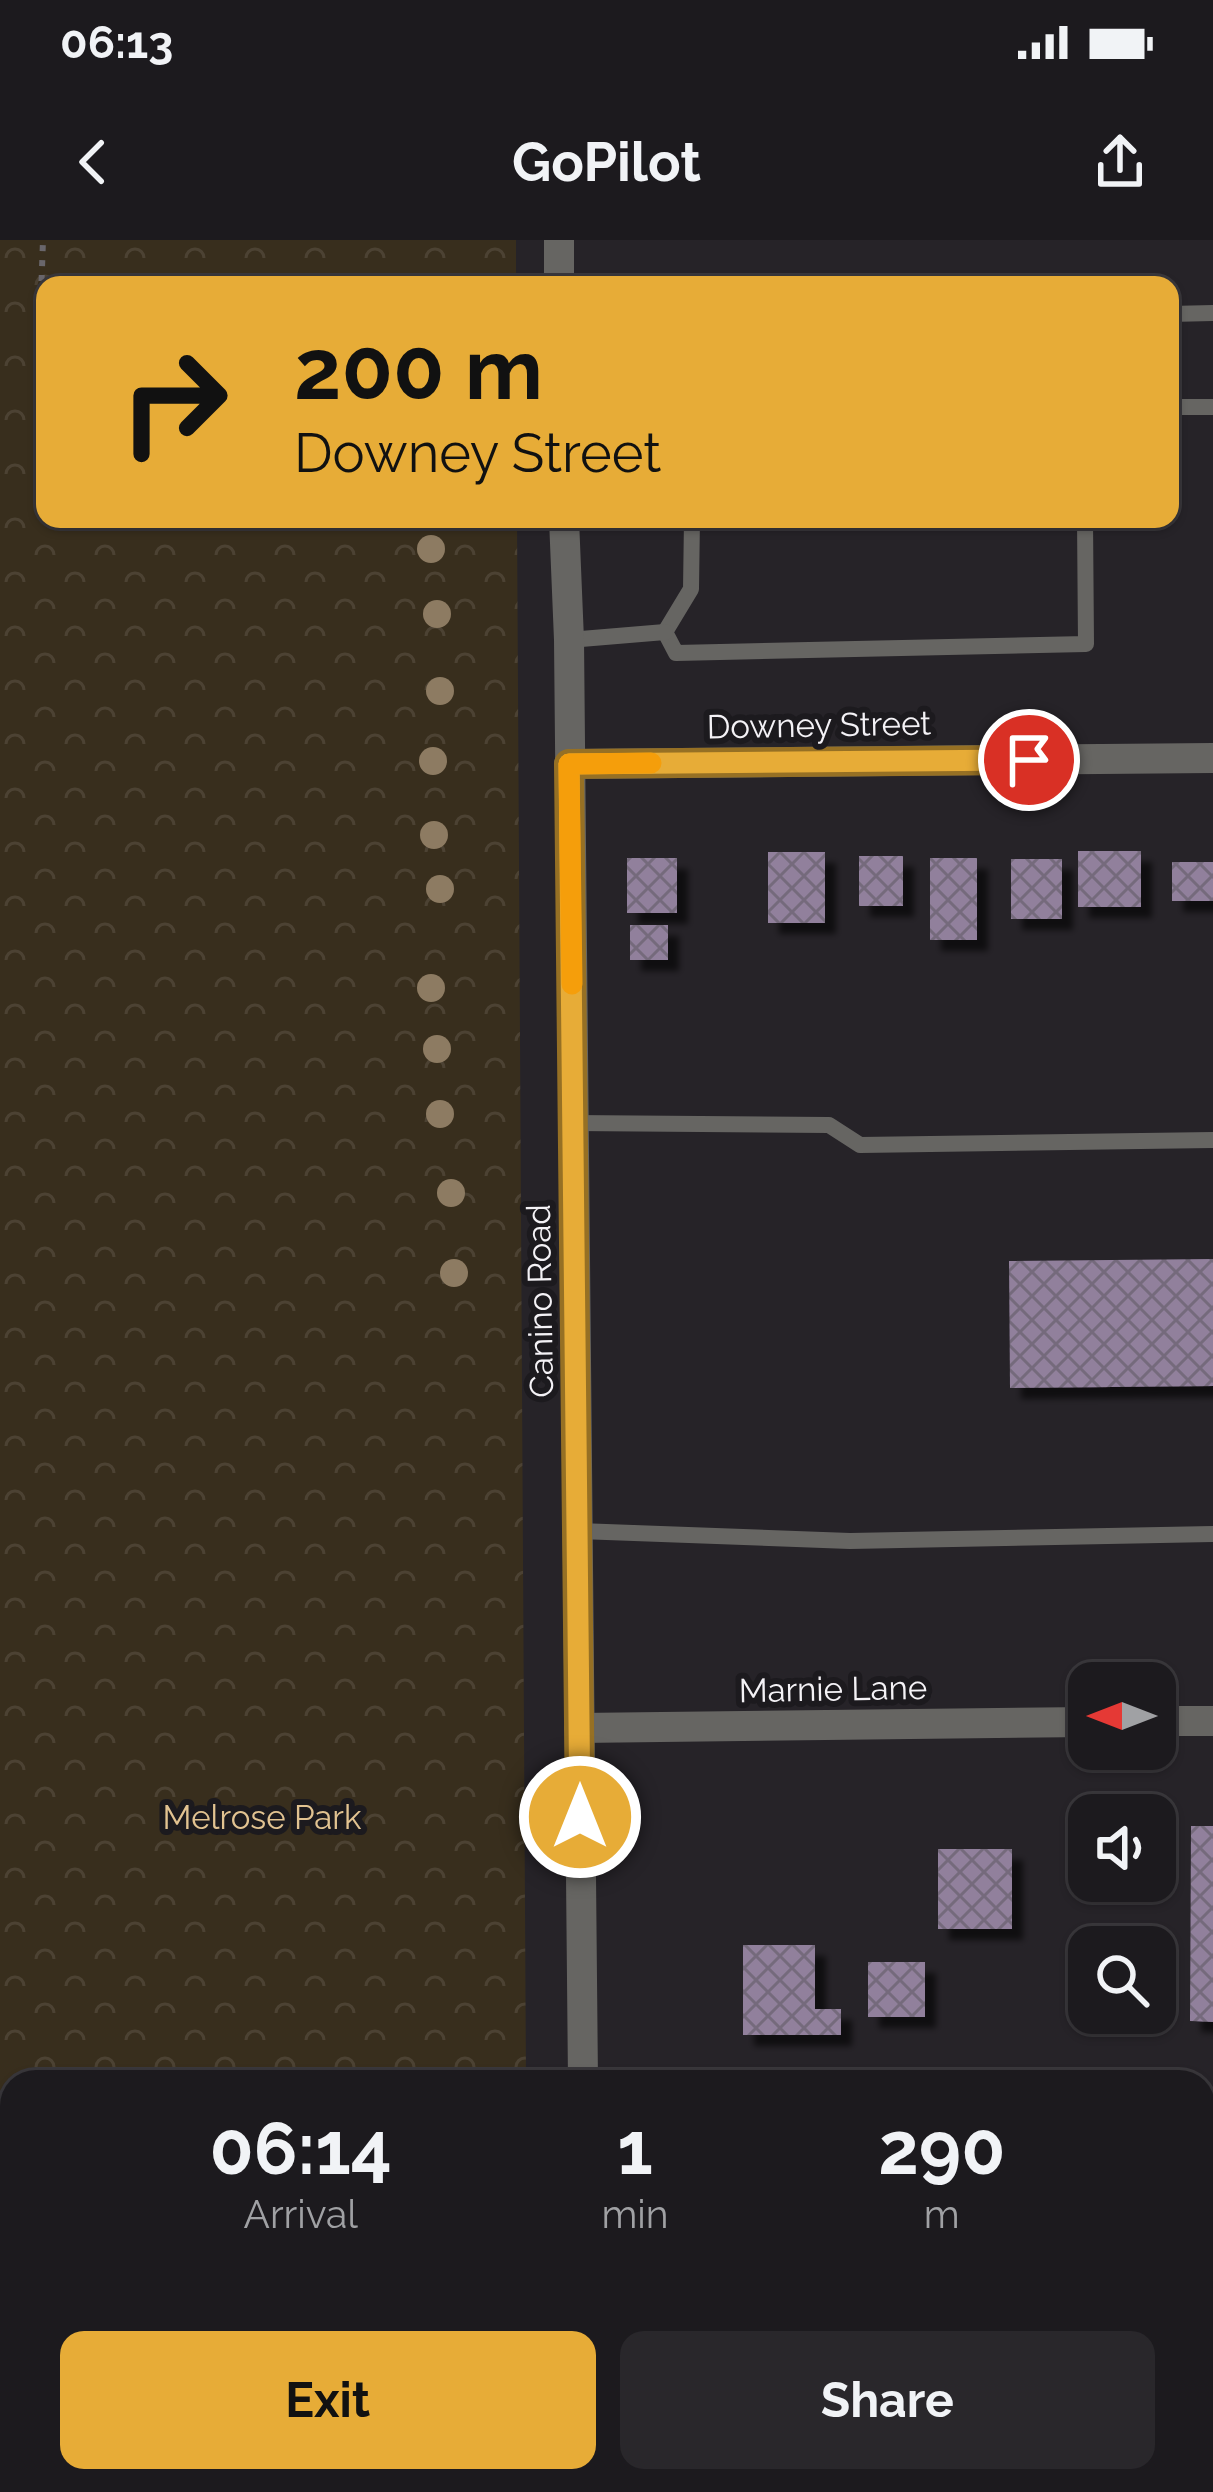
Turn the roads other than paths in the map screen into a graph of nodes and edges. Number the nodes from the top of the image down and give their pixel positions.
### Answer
1 (559, 240) edge
2 (559, 276) edge
3 (1213, 313) edge
4 (1179, 314) edge
5 (1179, 407) edge
6 (1213, 407) edge
7 (564, 528) edge
8 (692, 528) edge
9 (1085, 528) edge
10 (665, 632) junction
11 (569, 640) junction
12 (1213, 758) edge
13 (569, 764) junction
14 (574, 1123) junction
15 (1213, 1140) edge
16 (579, 1531) junction
17 (1213, 1534) edge
18 (1213, 1720) edge
19 (1176, 1721) edge
20 (1068, 1722) edge
21 (579, 1729) junction
22 (583, 2070) edge

1 - 2 street
3 - 4 lane
5 - 6 lane
7 - 11 street, Canino Road
8 - 10 lane
9 - 10 lane
10 - 11 lane
11 - 13 street, Canino Road
12 - 13 street, Downey Street
13 - 14 street, Canino Road
14 - 15 lane
14 - 16 street, Canino Road
16 - 17 lane
16 - 21 street, Canino Road
18 - 19 street
20 - 21 street, Marnie Lane
21 - 22 street, Canino Road

